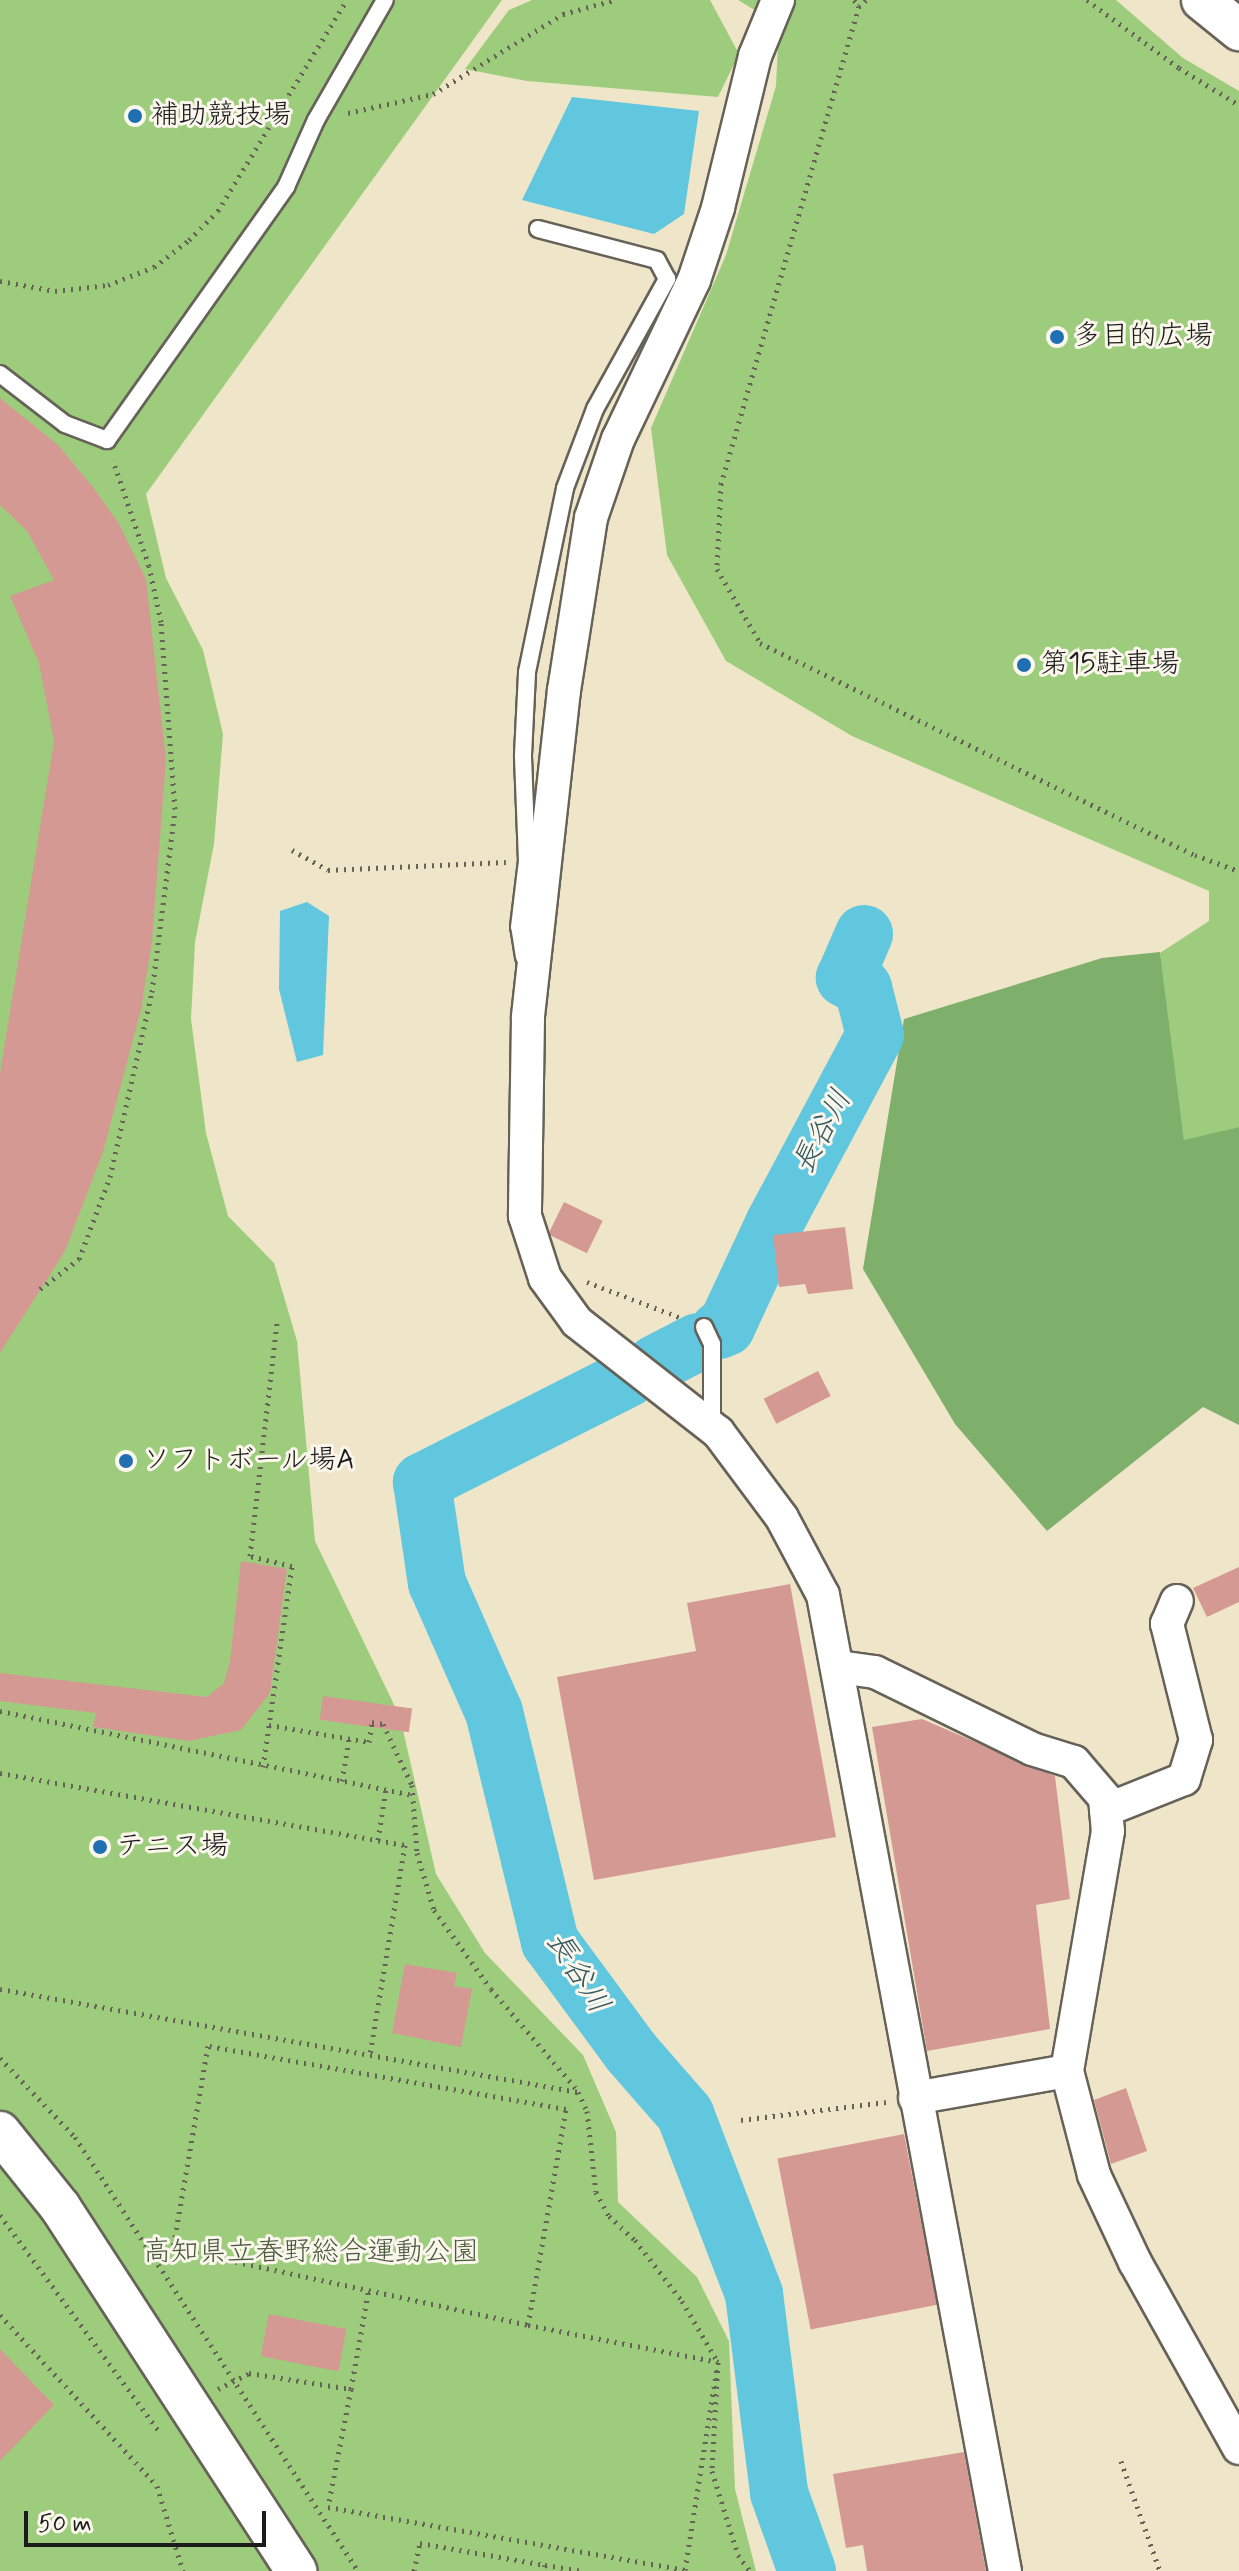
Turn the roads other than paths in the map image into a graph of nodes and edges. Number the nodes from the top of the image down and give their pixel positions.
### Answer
1 (385, 0) edge
2 (778, 0) edge
3 (1202, 0) edge
4 (1239, 30) edge
5 (538, 229) dead end
6 (0, 374) edge
7 (530, 998) junction
8 (704, 1327) road end
9 (712, 1428) junction
10 (1177, 1601) dead end
11 (839, 1667) junction
12 (1106, 1810) junction
13 (1067, 2071) junction
14 (915, 2098) junction
15 (0, 2132) edge
16 (1239, 2448) edge
17 (296, 2571) edge
18 (1005, 2571) edge

1 - 6 lane
2 - 7 street
3 - 4 street
5 - 7 lane
7 - 9 street
8 - 9 lane
9 - 11 street
10 - 12 street
11 - 12 street
11 - 14 street
12 - 13 street
13 - 14 street
13 - 16 street
14 - 18 street
15 - 17 street

